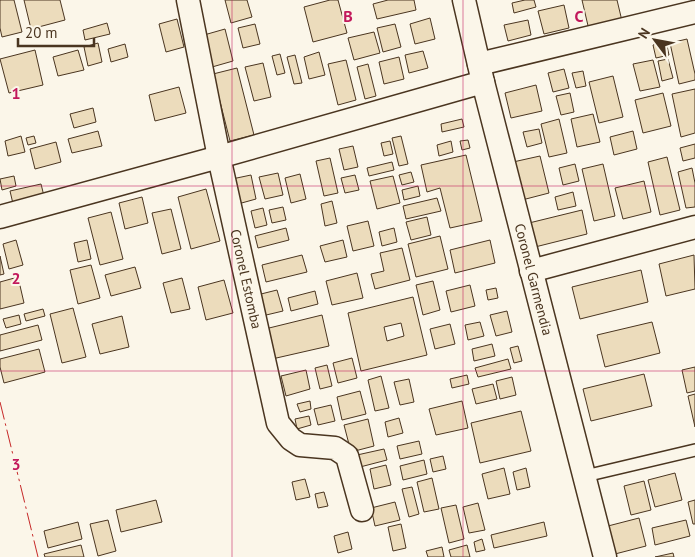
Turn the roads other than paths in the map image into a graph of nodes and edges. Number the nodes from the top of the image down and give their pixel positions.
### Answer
1 (188, 0) edge
2 (464, 0) edge
3 (695, 12) edge
4 (481, 73) junction
5 (219, 157) junction
6 (0, 217) edge
7 (695, 226) edge
8 (532, 271) junction
9 (695, 450) edge
10 (584, 476) junction
11 (362, 510) dead end
12 (605, 557) edge

1 - 5 street, Coronel Estomba
2 - 4 street, Coronel Garmendia
3 - 4 street
4 - 5 street
4 - 8 street, Coronel Garmendia
5 - 6 street
5 - 11 street, Coronel Estomba
7 - 8 street
8 - 10 street, Coronel Garmendia
9 - 10 lane
10 - 12 street, Coronel Garmendia

